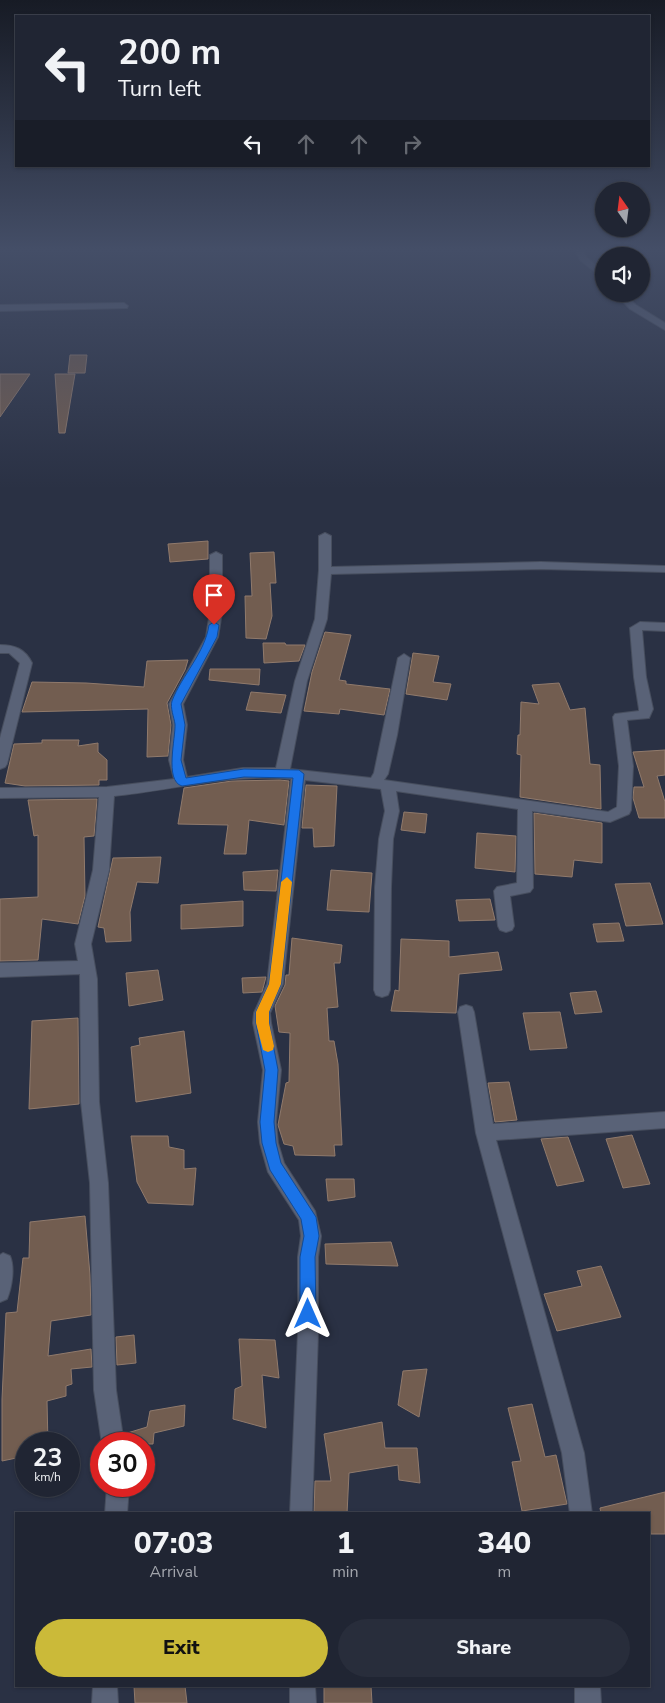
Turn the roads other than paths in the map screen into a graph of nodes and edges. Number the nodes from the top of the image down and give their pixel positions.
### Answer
1 (325, 536) dead end
2 (216, 555) dead end
3 (665, 569) edge
4 (325, 570) junction
5 (665, 628) edge
6 (0, 649) edge
7 (404, 658) dead end
8 (0, 764) edge
9 (290, 773) junction
10 (182, 783) junction
11 (381, 785) junction
12 (107, 792) junction
13 (0, 793) edge
14 (525, 804) junction
15 (506, 926) dead end
16 (86, 966) junction
17 (0, 970) edge
18 (382, 990) dead end
19 (466, 1012) dead end
20 (665, 1120) edge
21 (486, 1133) junction
22 (2, 1263) dead end
23 (0, 1292) edge
24 (111, 1432) edge
25 (118, 1497) edge
26 (116, 1512) edge
27 (301, 1512) edge
28 (581, 1512) edge
29 (105, 1687) edge
30 (302, 1687) edge
31 (587, 1687) edge
32 (104, 1703) edge
33 (303, 1703) edge
34 (588, 1703) edge

1 - 4 street
2 - 10 street
3 - 4 street
4 - 9 street
5 - 14 street
6 - 8 street
7 - 11 street
9 - 10 street
9 - 11 street
9 - 27 street
10 - 12 street
11 - 14 street
11 - 18 street
12 - 13 street
12 - 16 street
14 - 15 street
16 - 17 street
16 - 24 street
19 - 21 street
20 - 21 street
21 - 28 street
22 - 23 street
25 - 26 street
29 - 32 street
30 - 33 street
31 - 34 street

